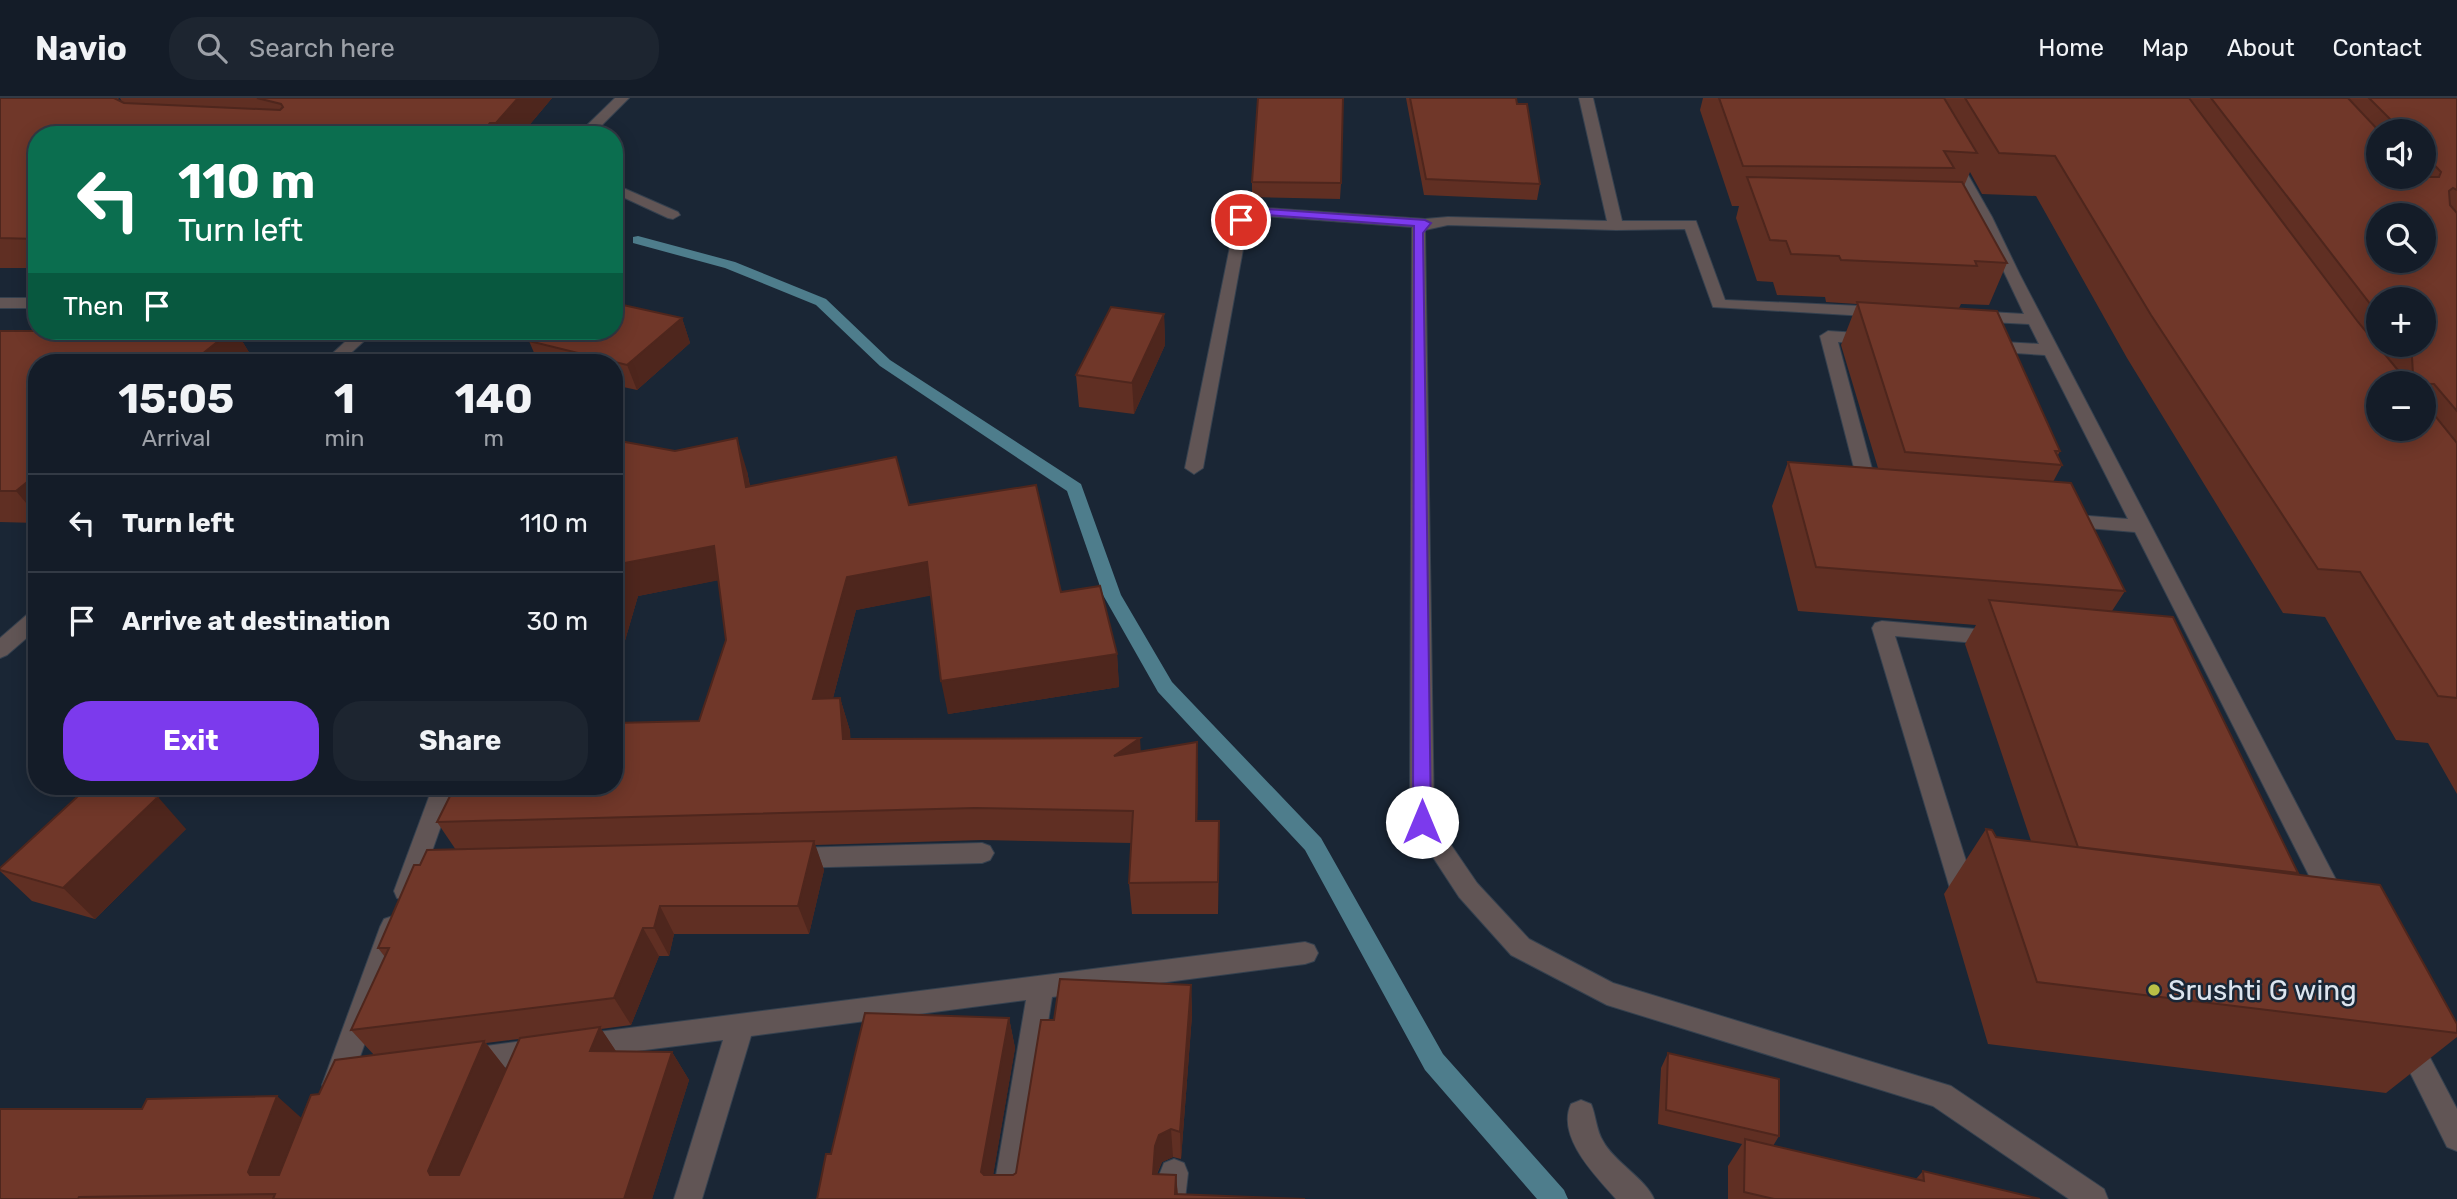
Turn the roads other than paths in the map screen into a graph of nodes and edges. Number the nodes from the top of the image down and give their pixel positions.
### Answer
1 (622, 98) edge
2 (1587, 98) edge
3 (593, 126) edge
4 (1945, 146) edge
5 (623, 192) edge
6 (673, 215) dead end
7 (1425, 223) junction
8 (1616, 226) junction
9 (0, 303) edge
10 (28, 303) edge
11 (1820, 309) junction
12 (1900, 313) edge
13 (1954, 315) edge
14 (2035, 319) junction
15 (1828, 336) junction
16 (357, 340) edge
17 (1897, 341) edge
18 (1967, 345) edge
19 (2050, 350) junction
20 (340, 354) edge
21 (1194, 468) dead end
22 (1885, 504) edge
23 (2047, 518) edge
24 (2141, 526) junction
25 (28, 625) edge
26 (2018, 639) edge
27 (0, 650) edge
28 (2180, 652) edge
29 (2207, 654) junction
30 (441, 795) edge
31 (982, 853) dead end
32 (775, 859) edge
33 (415, 867) junction
34 (442, 867) edge
35 (1990, 896) edge
36 (2342, 915) edge
37 (1305, 953) dead end
38 (1041, 986) junction
39 (741, 1026) junction
40 (2400, 1026) edge
41 (448, 1063) edge
42 (366, 1074) edge
43 (339, 1077) junction
44 (1581, 1113) dead end
45 (326, 1114) edge
46 (2457, 1137) edge
47 (688, 1199) edge
48 (1006, 1199) edge
49 (1640, 1199) edge
50 (2094, 1199) edge

1 - 3 street
2 - 8 street
4 - 14 street
5 - 6 street
7 - 8 street
7 - 21 street
7 - 50 street
8 - 11 street
9 - 10 street
11 - 12 street
11 - 15 street
13 - 14 street
14 - 19 street
15 - 17 street
15 - 22 street
16 - 20 street
18 - 19 street
19 - 24 street
23 - 24 street
24 - 29 street
25 - 27 street
26 - 35 street
28 - 29 street
29 - 36 street
30 - 33 street
31 - 32 street
33 - 34 street
33 - 43 street
37 - 38 street
38 - 39 street
38 - 48 street
39 - 41 street
39 - 47 street
40 - 46 street
42 - 43 street
43 - 45 street
44 - 49 street

